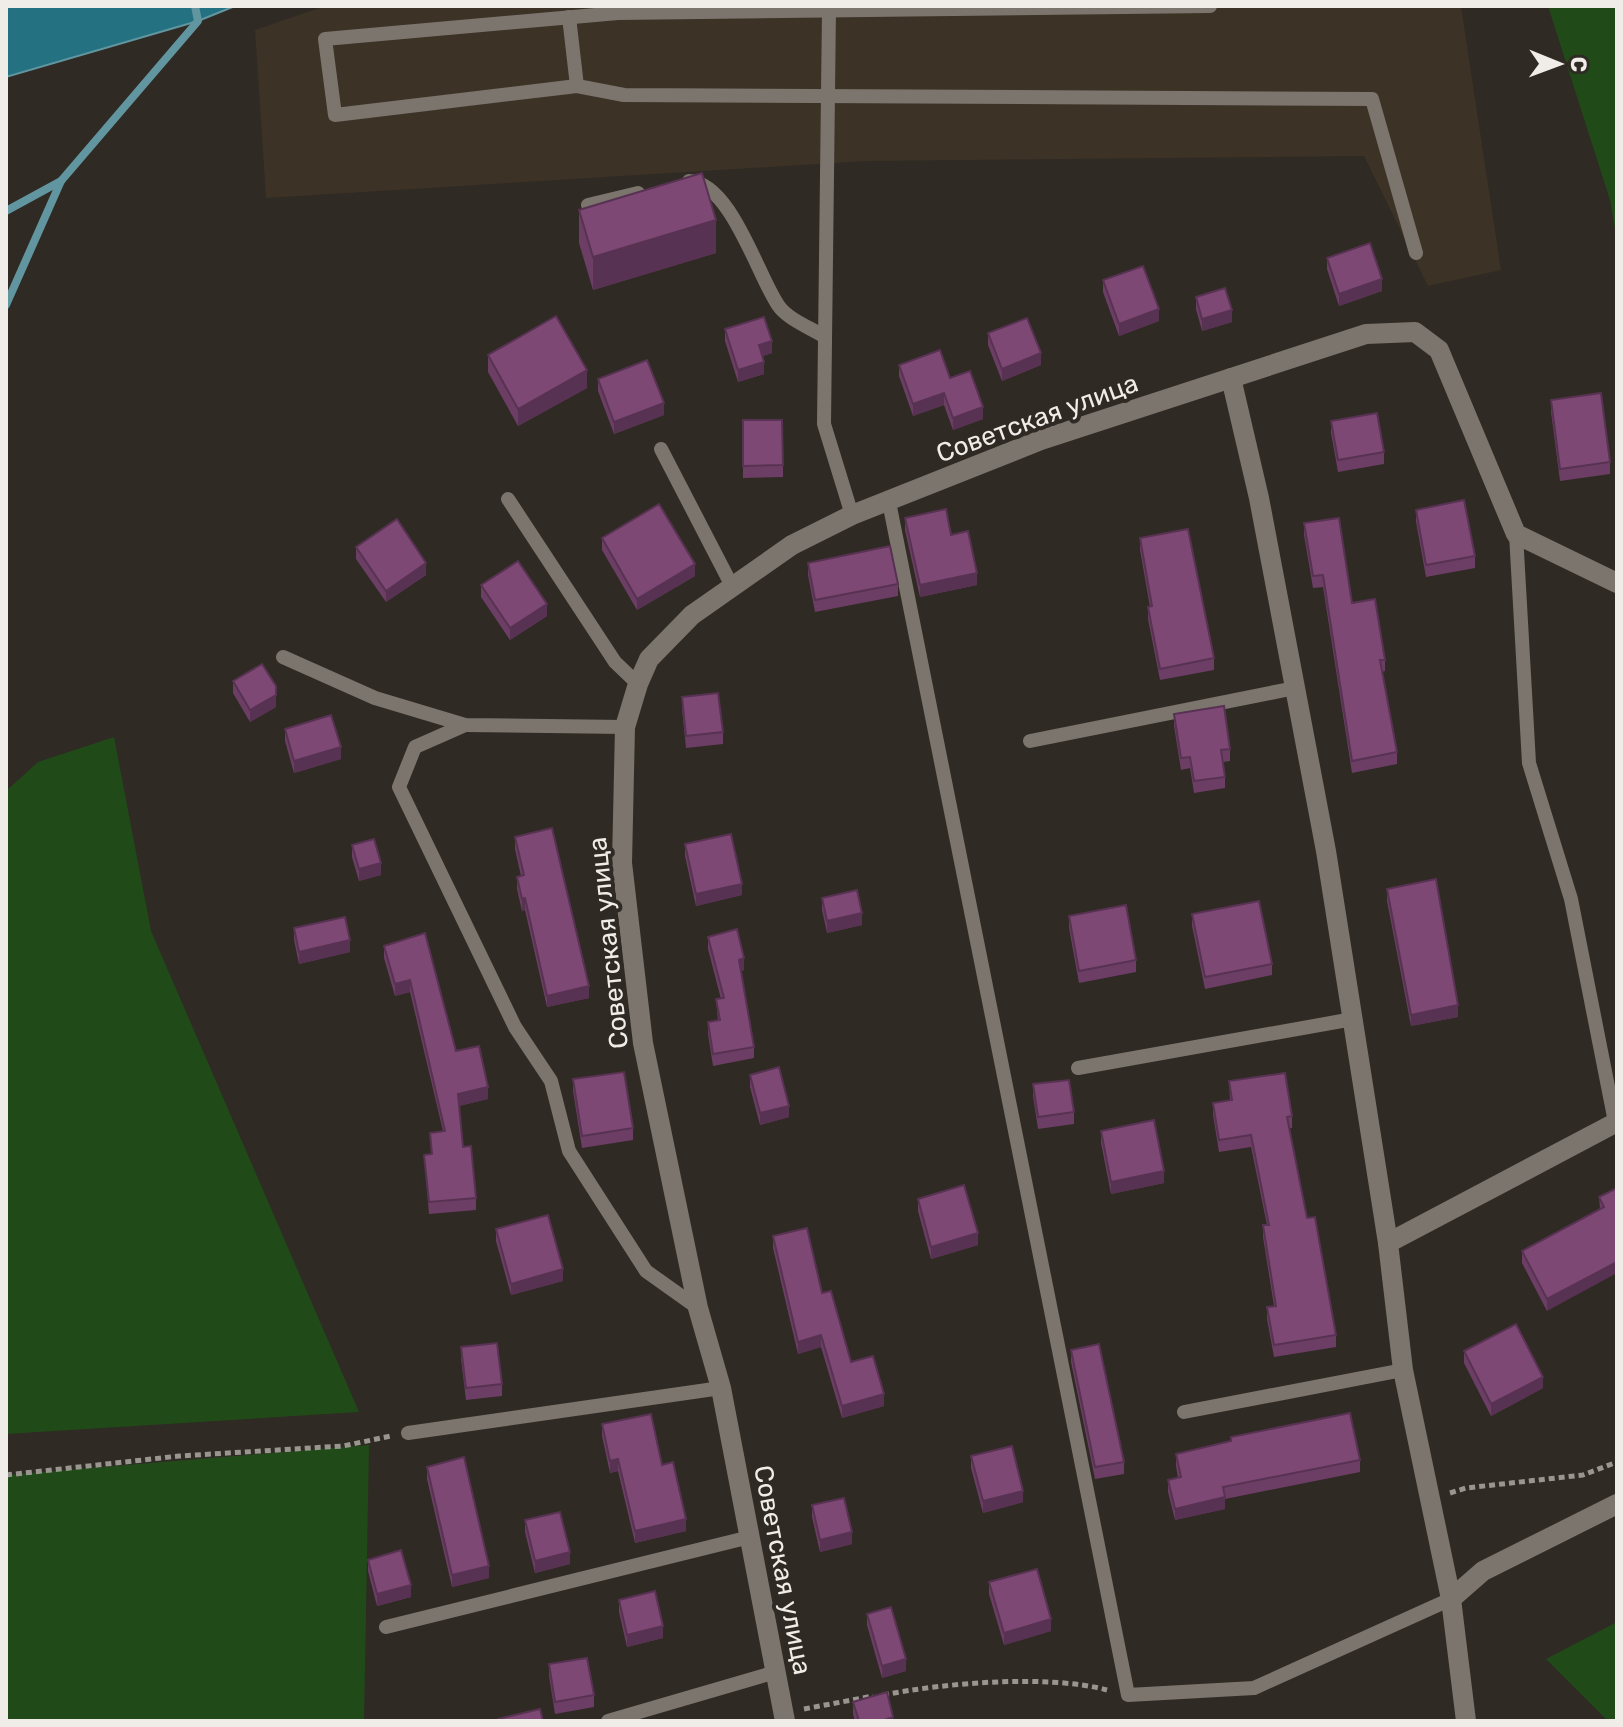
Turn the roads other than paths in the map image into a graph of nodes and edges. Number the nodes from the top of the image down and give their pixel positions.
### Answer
1 (1210, 6) edge
2 (829, 10) junction
3 (569, 17) junction
4 (577, 86) junction
5 (827, 95) junction
6 (678, 184) edge
7 (648, 191) edge
8 (588, 205) edge
9 (1416, 253) dead end
10 (825, 337) junction
11 (1231, 378) junction
12 (661, 449) dead end
13 (508, 499) dead end
14 (889, 502) junction
15 (852, 515) junction
16 (1516, 534) junction
17 (1617, 583) edge
18 (732, 586) junction
19 (283, 657) dead end
20 (638, 684) junction
21 (1295, 688) junction
22 (465, 725) junction
23 (625, 727) junction
24 (1030, 741) dead end
25 (1353, 1019) junction
26 (1078, 1068) dead end
27 (1616, 1122) edge
28 (1388, 1243) junction
29 (698, 1308) junction
30 (1403, 1370) junction
31 (721, 1388) junction
32 (1184, 1412) dead end
33 (408, 1433) road end
34 (1617, 1504) edge
35 (750, 1537) junction
36 (1451, 1599) junction
37 (386, 1627) dead end
38 (776, 1672) junction
39 (784, 1717) edge
40 (608, 1721) edge
41 (1466, 1721) edge

1 - 2 lane
2 - 3 lane
2 - 5 lane
3 - 4 lane
3 - 4 lane
4 - 5 lane
5 - 9 lane
5 - 10 lane
6 - 10 lane
7 - 8 lane
10 - 15 lane
11 - 14 street, Советская улица
11 - 16 street, Советская улица
11 - 21 street
12 - 18 lane
13 - 20 lane
14 - 15 street, Советская улица
14 - 36 lane
15 - 18 street, Советская улица
16 - 17 street
16 - 27 lane
18 - 20 street, Советская улица
19 - 22 lane
20 - 23 street, Советская улица
21 - 24 lane
21 - 25 street
22 - 23 lane
22 - 29 lane
23 - 29 street, Советская улица
25 - 26 lane
25 - 28 street
27 - 28 street
28 - 30 street
29 - 31 street, Советская улица
30 - 32 lane
30 - 36 street
31 - 33 lane
31 - 35 street, Советская улица
34 - 36 street
35 - 37 lane
35 - 38 street, Советская улица
36 - 41 street
38 - 39 street, Советская улица
38 - 40 lane

